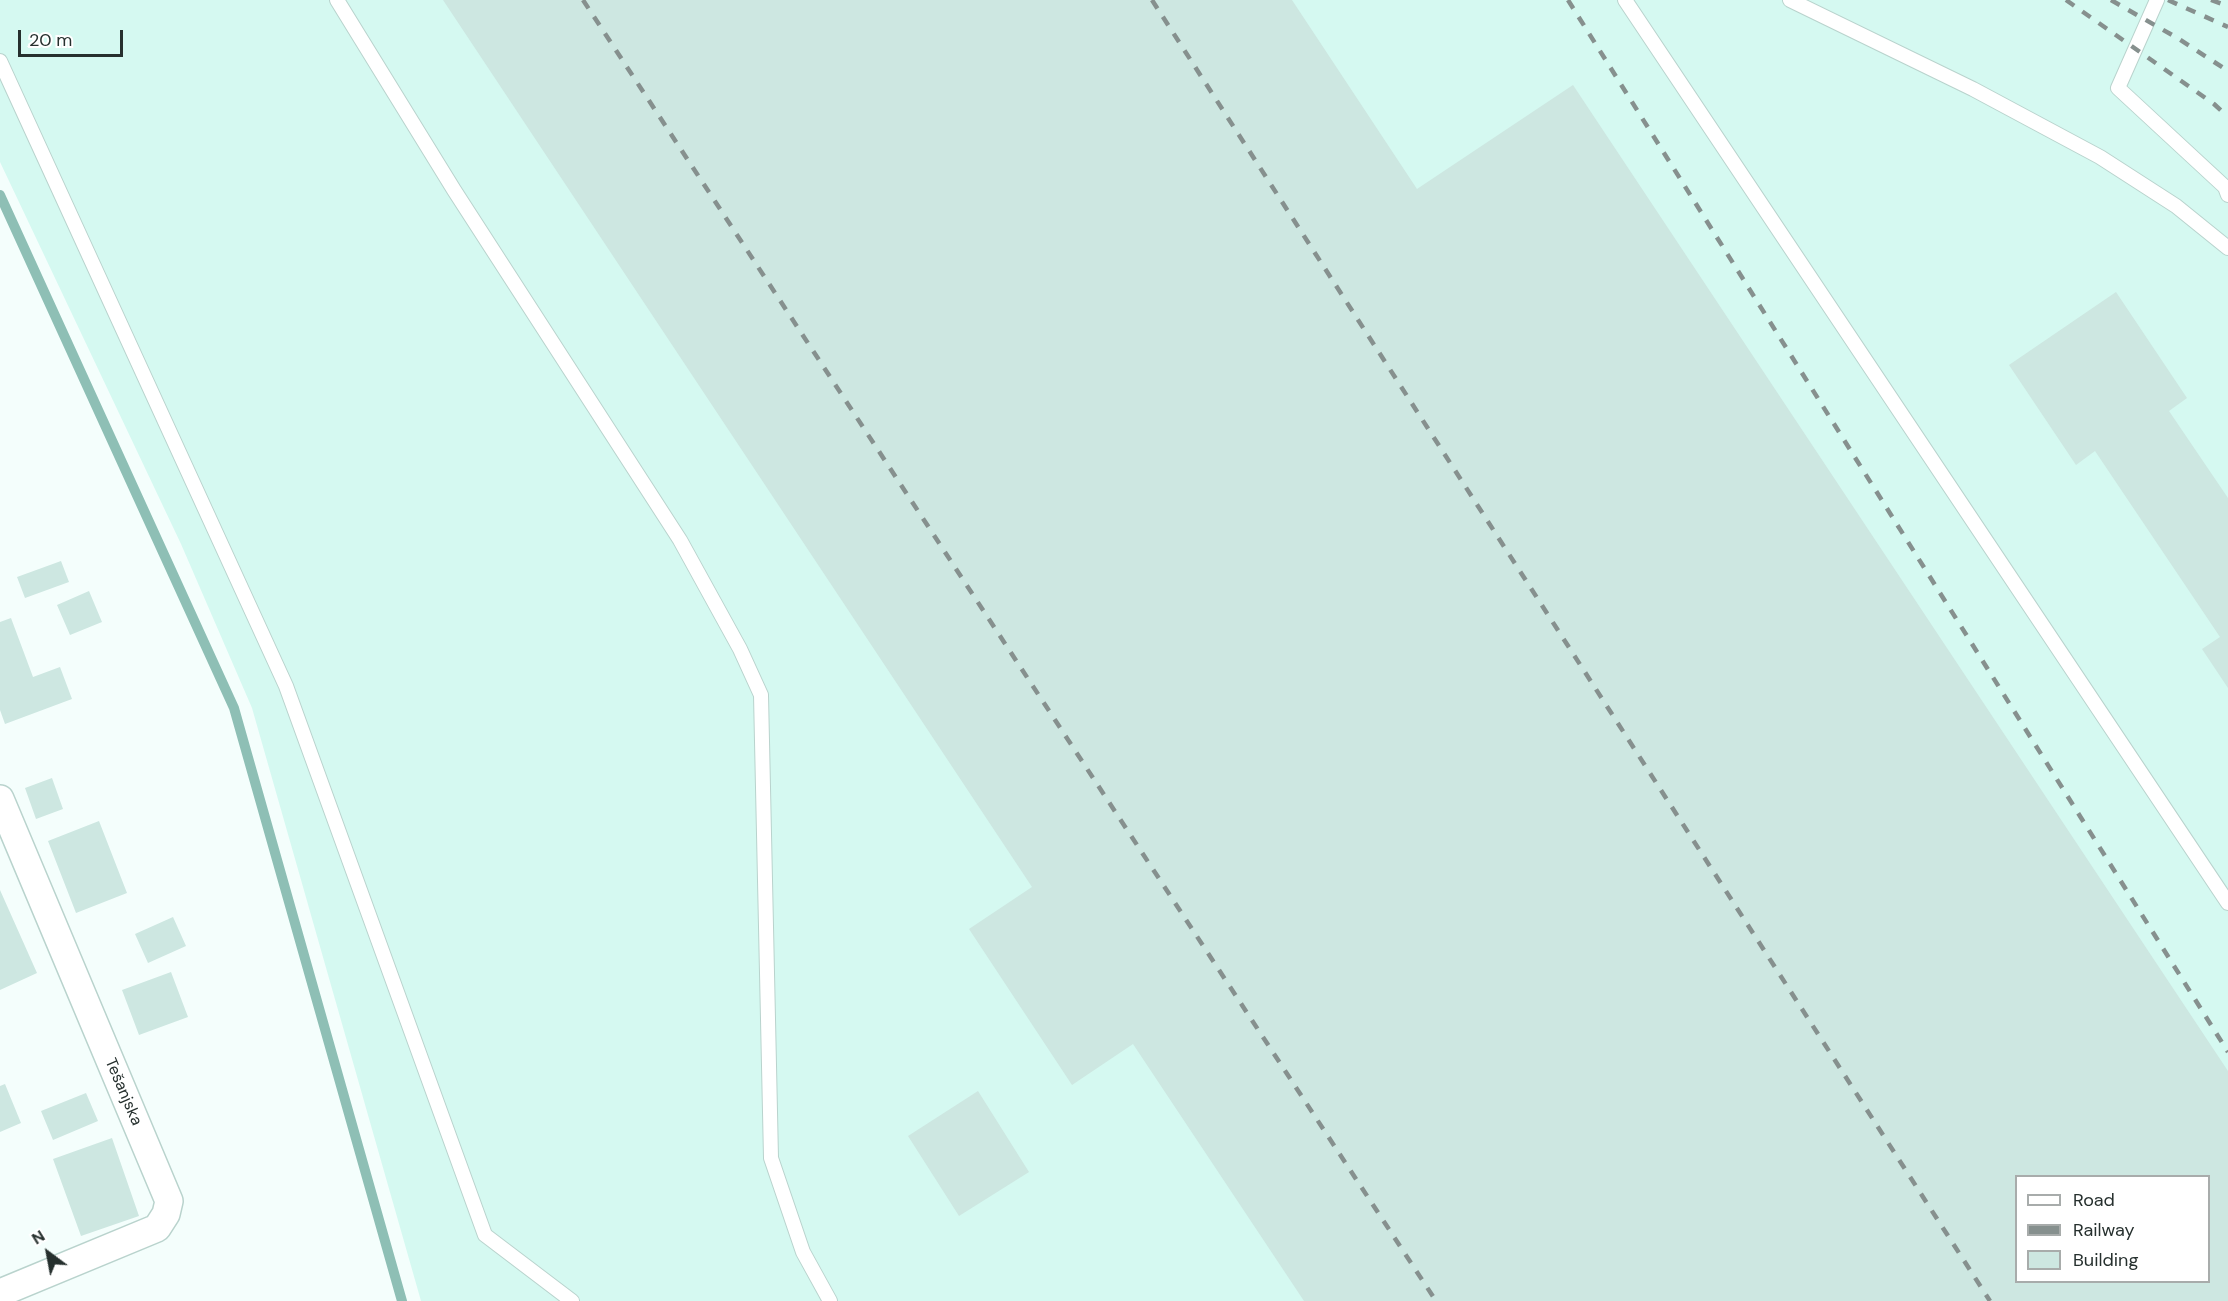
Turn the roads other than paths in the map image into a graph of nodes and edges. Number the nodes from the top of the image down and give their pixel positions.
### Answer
1 (337, 0) edge
2 (1625, 0) edge
3 (1790, 0) edge
4 (2157, 0) edge
5 (0, 60) edge
6 (2228, 195) edge
7 (2228, 249) edge
8 (0, 799) edge
9 (2228, 903) edge
10 (0, 1293) edge
11 (572, 1301) edge
12 (830, 1301) edge

1 - 12 lane
2 - 9 lane
3 - 7 lane
4 - 6 lane
5 - 11 lane
8 - 10 street, Tešanjska

